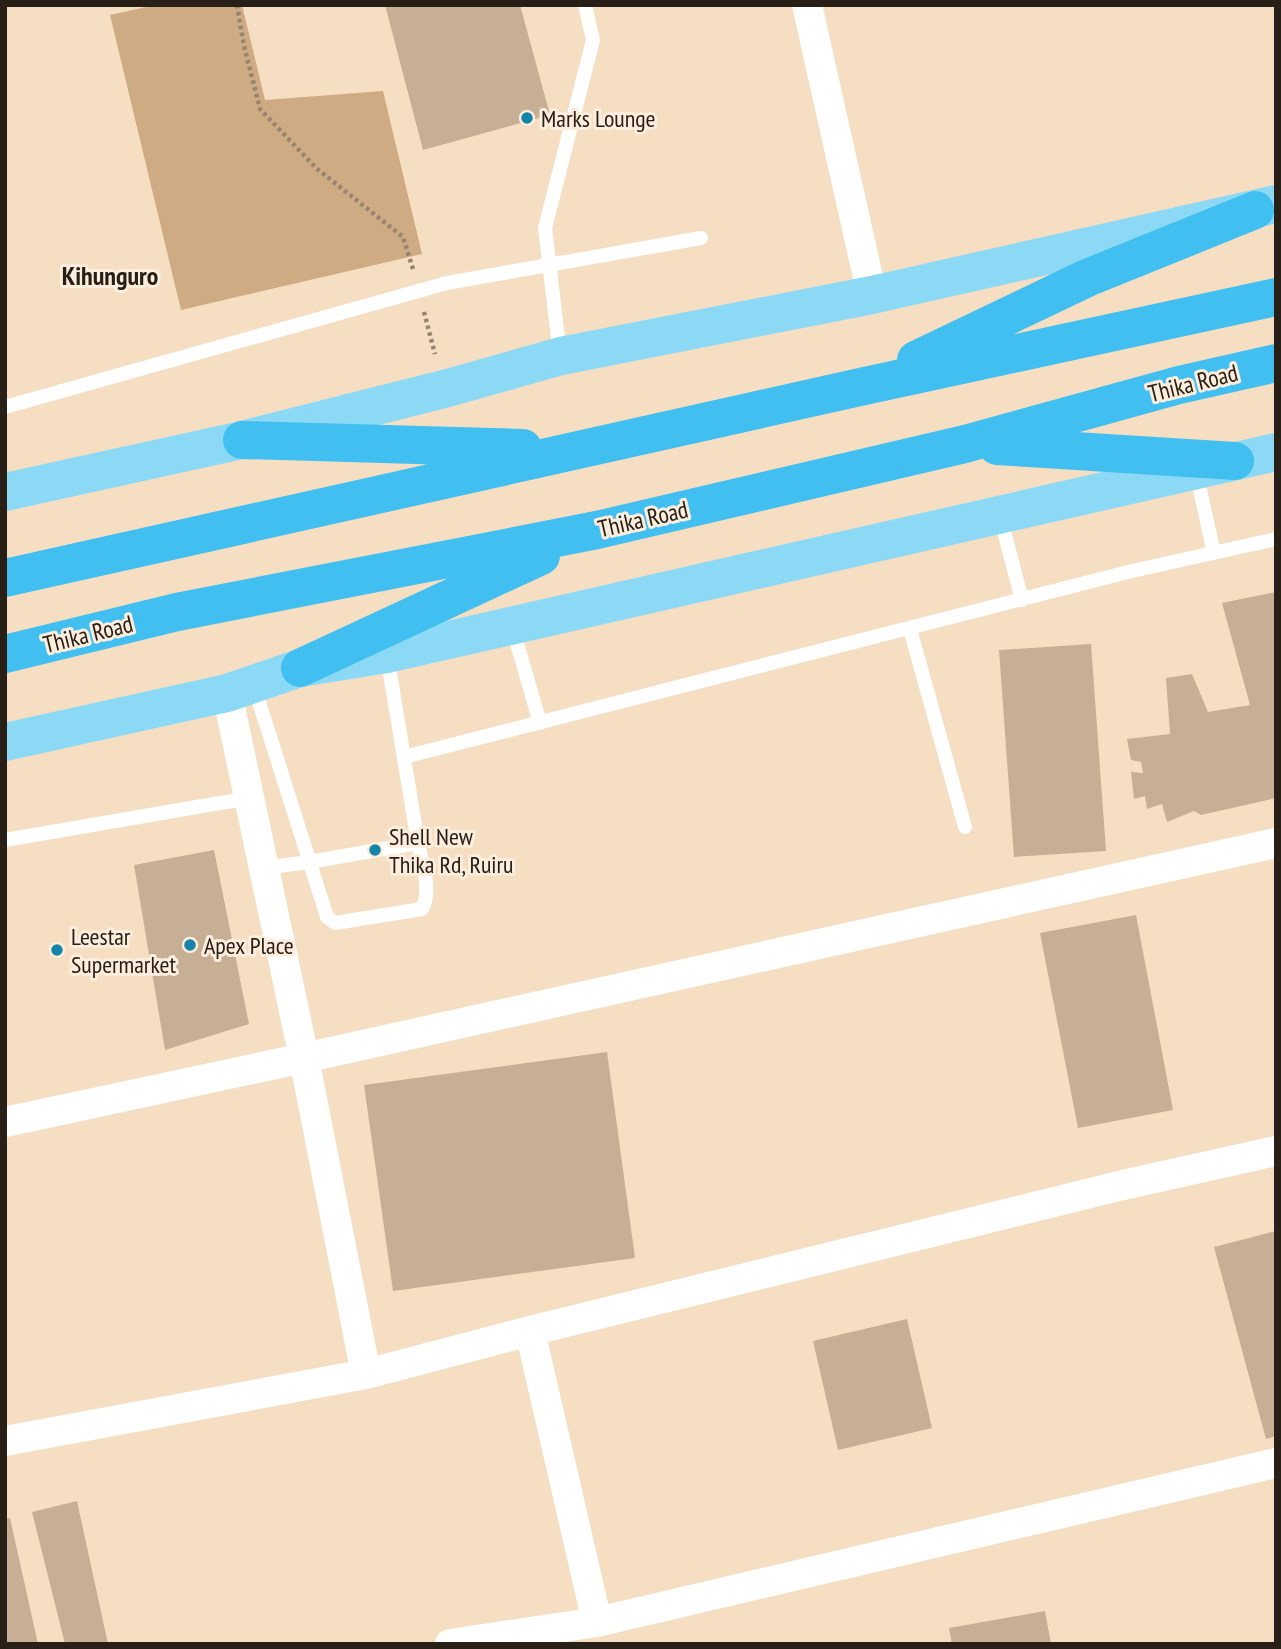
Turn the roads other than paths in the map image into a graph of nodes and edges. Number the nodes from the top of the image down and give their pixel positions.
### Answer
1 (585, 5) edge
2 (807, 5) edge
3 (1266, 207) edge
4 (701, 238) dead end
5 (549, 265) junction
6 (872, 295) junction
7 (1276, 297) edge
8 (561, 356) junction
9 (1276, 363) edge
10 (860, 387) junction
11 (5, 407) edge
12 (242, 440) junction
13 (965, 444) junction
14 (581, 450) junction
15 (1276, 452) edge
16 (1236, 461) junction
17 (1196, 470) junction
18 (5, 492) edge
19 (1000, 515) junction
20 (597, 530) junction
21 (1276, 539) edge
22 (1214, 552) junction
23 (5, 578) edge
24 (1022, 600) junction
25 (512, 625) junction
26 (910, 629) junction
27 (5, 654) edge
28 (387, 654) junction
29 (300, 668) junction
30 (240, 688) junction
31 (540, 723) junction
32 (5, 742) edge
33 (404, 757) junction
34 (249, 798) junction
35 (964, 827) dead end
36 (5, 841) edge
37 (418, 843) junction
38 (1276, 843) edge
39 (309, 862) junction
40 (264, 867) junction
41 (304, 1058) junction
42 (5, 1122) edge
43 (1276, 1151) edge
44 (530, 1331) junction
45 (366, 1374) junction
46 (5, 1441) edge
47 (1276, 1462) edge
48 (597, 1622) junction
49 (450, 1644) edge

1 - 5 lane
2 - 6 street
3 - 6 main road
3 - 10 highway
4 - 5 lane
5 - 8 lane
5 - 11 lane
6 - 8 main road
7 - 10 highway
8 - 12 main road
9 - 13 highway, Thika Road
10 - 14 highway
12 - 14 highway
12 - 18 main road
13 - 16 highway
13 - 20 highway, Thika Road
14 - 23 highway
15 - 16 main road
16 - 17 main road
17 - 19 main road
17 - 22 lane
19 - 24 lane
19 - 25 main road
20 - 27 highway, Thika Road
20 - 29 highway
21 - 22 lane
22 - 24 lane
24 - 26 lane
25 - 28 main road
25 - 31 lane
26 - 31 lane
26 - 35 lane
28 - 29 main road
28 - 33 lane
29 - 30 main road
30 - 32 main road
30 - 34 street
30 - 39 lane
31 - 33 lane
33 - 37 lane
34 - 36 lane
34 - 40 street
37 - 39 lane
37 - 39 lane
38 - 41 street
39 - 40 lane
40 - 41 street
41 - 42 street
41 - 45 street
43 - 44 street
44 - 45 street
44 - 48 street
45 - 46 street
47 - 48 street
48 - 49 street

